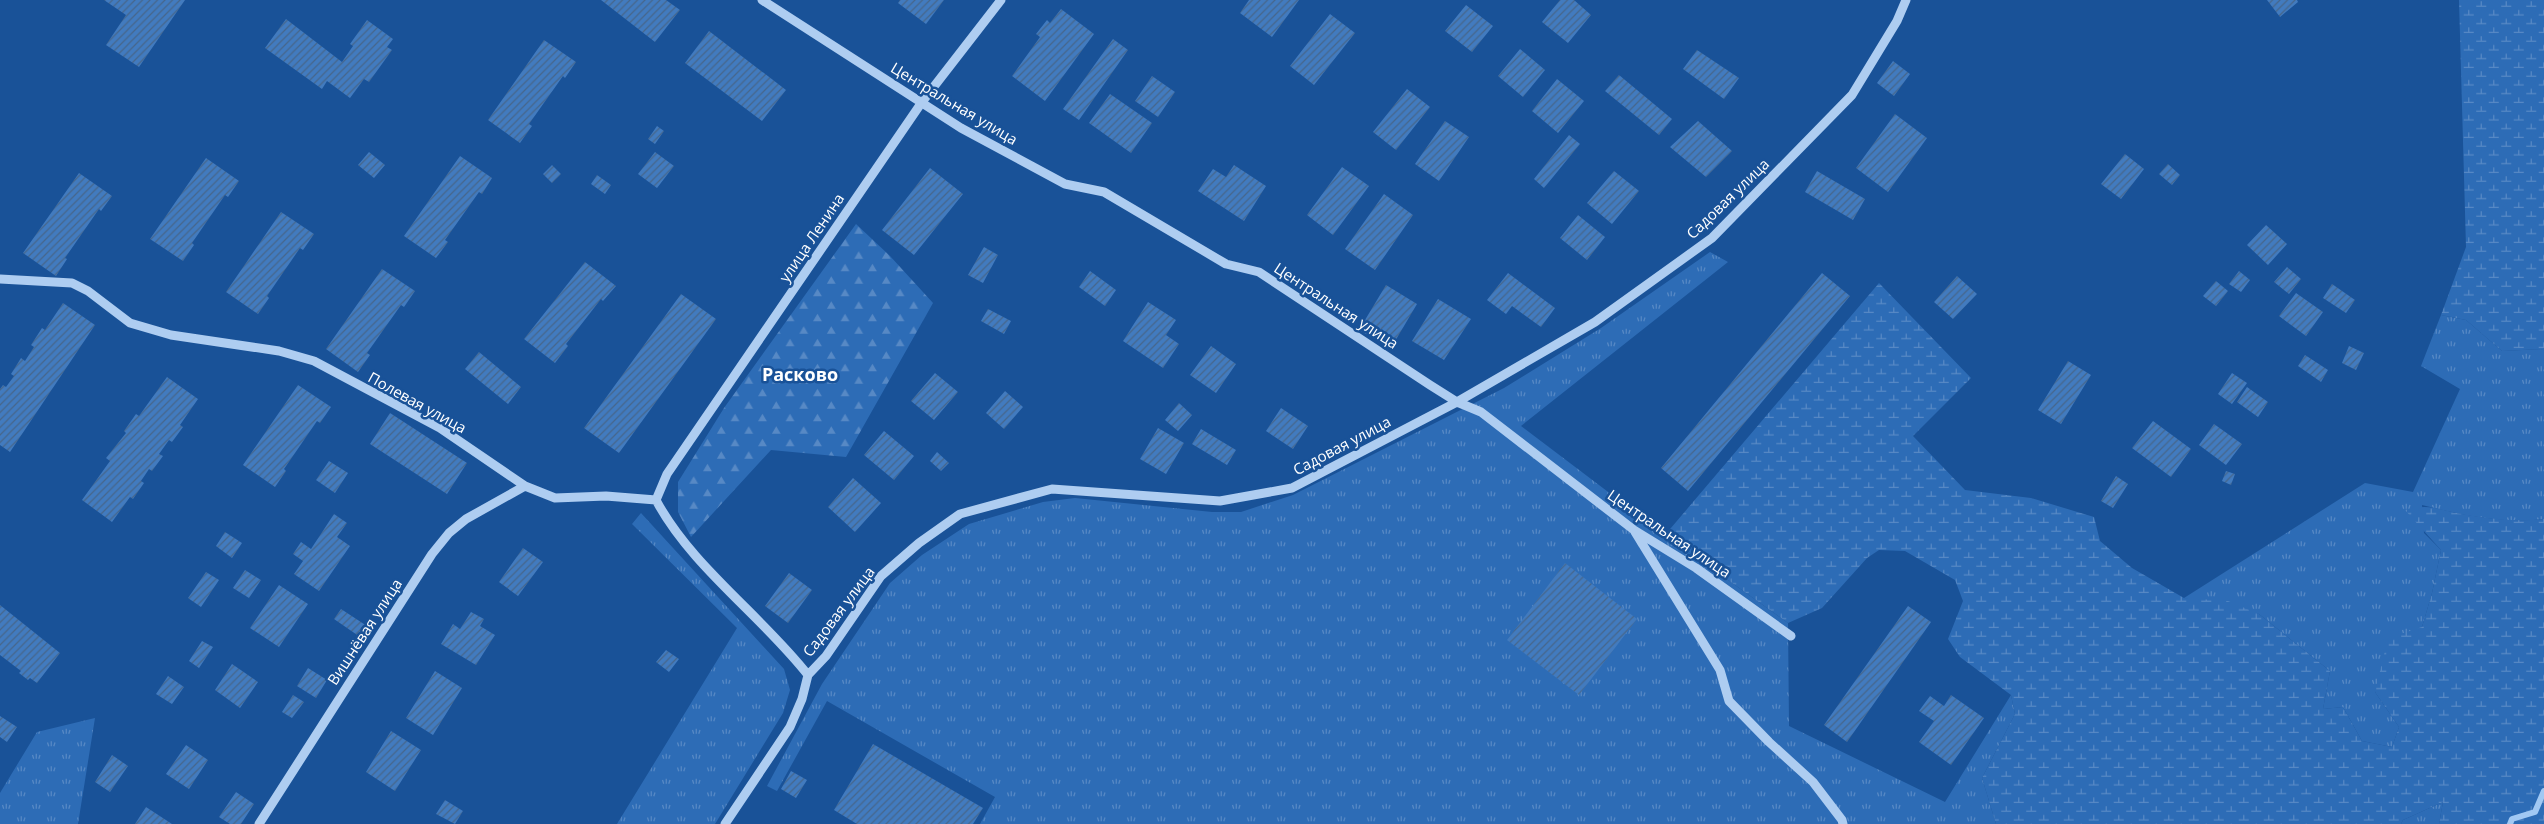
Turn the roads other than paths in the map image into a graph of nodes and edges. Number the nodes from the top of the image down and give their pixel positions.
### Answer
1 (762, 0) edge
2 (1001, 0) edge
3 (1906, 0) edge
4 (922, 102) junction
5 (0, 279) edge
6 (1457, 402) junction
7 (525, 486) junction
8 (656, 500) junction
9 (1634, 530) junction
10 (1791, 636) dead end
11 (808, 675) junction
12 (259, 824) edge
13 (725, 824) edge
14 (1843, 824) edge

1 - 4 street, Центральная улица
2 - 4 street, улица Ленина
3 - 6 street, Садовая улица
4 - 6 street, Центральная улица
4 - 8 street, улица Ленина
5 - 7 street, Полевая улица
6 - 9 street, Центральная улица
6 - 11 street, Садовая улица
7 - 8 street, Полевая улица
7 - 12 street, Вишнёвая улица
8 - 11 street
9 - 10 street, Центральная улица
9 - 14 street
11 - 13 street, Садовая улица

